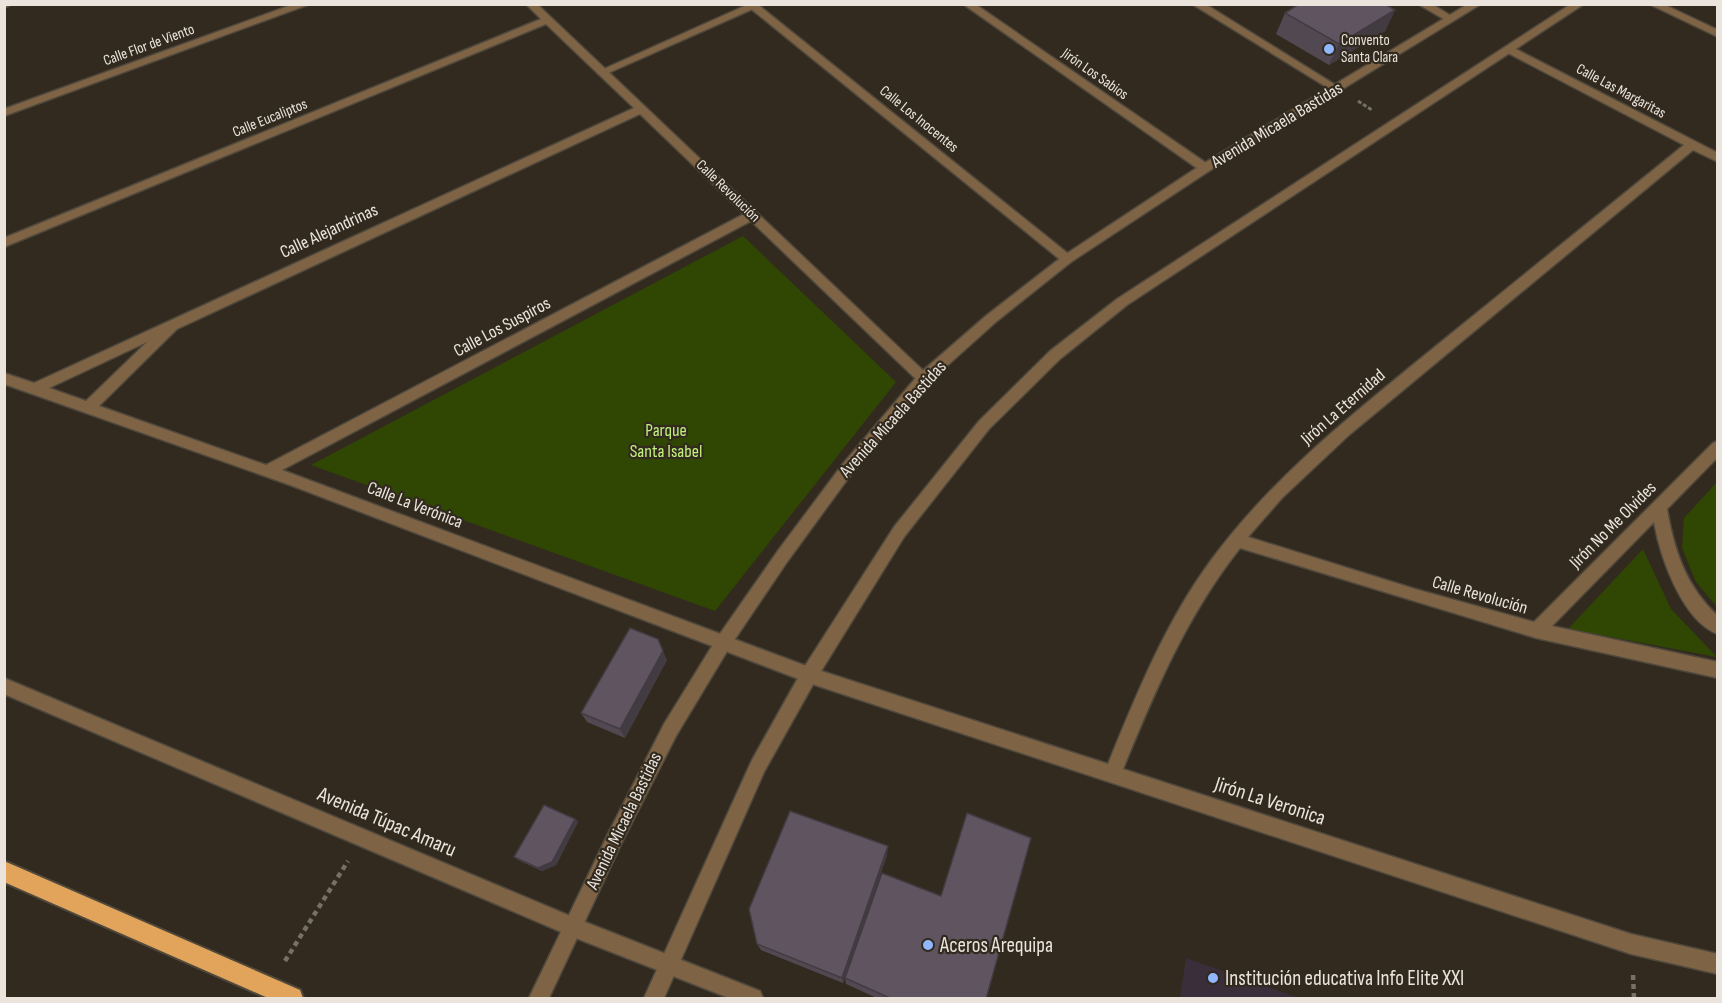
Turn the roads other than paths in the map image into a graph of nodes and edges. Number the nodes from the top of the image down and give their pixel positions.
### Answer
1 (305, 4) edge
2 (531, 4) edge
3 (968, 4) edge
4 (1197, 4) edge
5 (1423, 4) edge
6 (1476, 4) edge
7 (1579, 4) edge
8 (1654, 4) edge
9 (754, 5) edge
10 (1451, 19) junction
11 (548, 20) junction
12 (1718, 34) edge
13 (1510, 50) junction
14 (602, 72) junction
15 (1337, 89) junction
16 (641, 108) junction
17 (4, 113) edge
18 (1692, 145) junction
19 (1718, 158) edge
20 (1204, 168) junction
21 (752, 215) junction
22 (4, 243) edge
23 (1067, 259) junction
24 (180, 320) junction
25 (4, 378) edge
26 (924, 378) junction
27 (34, 389) junction
28 (88, 408) junction
29 (1718, 447) edge
30 (268, 471) junction
31 (1659, 507) junction
32 (1236, 540) junction
33 (1718, 627) edge
34 (1536, 631) junction
35 (723, 643) junction
36 (1718, 670) edge
37 (809, 675) junction
38 (4, 686) edge
39 (1112, 775) junction
40 (4, 871) edge
41 (573, 927) junction
42 (669, 964) junction
43 (1718, 964) edge
44 (292, 999) edge
45 (539, 999) edge
46 (654, 999) edge
47 (753, 999) edge

1 - 17 street, Calle Flor de Viento
2 - 11 street, Calle Revolución
3 - 20 street, Jirón Los Sabios
4 - 15 street
5 - 10 street
6 - 10 street, Avenida Micaela Bastidas
7 - 13 street
8 - 12 street
9 - 14 street
9 - 23 street, Calle Los Inocentes
10 - 15 street, Avenida Micaela Bastidas
11 - 14 street, Calle Revolución
11 - 22 street, Calle Eucaliptos
13 - 18 street, Calle Las Margaritas
13 - 37 street
14 - 16 street, Calle Revolución
15 - 20 street, Avenida Micaela Bastidas
16 - 21 street, Calle Revolución
16 - 24 street, Calle Alejandrinas
18 - 19 street, Calle Las Margaritas
18 - 32 street, Jirón La Eternidad
20 - 23 street, Avenida Micaela Bastidas
21 - 26 street, Calle Revolución
21 - 30 street, Calle Los Suspiros
23 - 26 street, Avenida Micaela Bastidas
24 - 27 street, Calle Alejandrinas
24 - 28 street
25 - 27 street, Calle La Verónica
26 - 35 street, Avenida Micaela Bastidas
27 - 28 street, Calle La Verónica
28 - 30 street, Calle La Verónica
29 - 31 street, Jirón No Me Olvides
30 - 35 street, Calle La Verónica
31 - 33 street
31 - 34 street, Jirón No Me Olvides
32 - 34 street, Calle Revolución
32 - 39 street, Jirón La Eternidad
34 - 36 street, Calle Revolución
35 - 37 street, Calle La Verónica
35 - 41 street, Avenida Micaela Bastidas
37 - 39 street, Jirón La Veronica
37 - 42 street
38 - 41 street, Avenida Túpac Amaru
39 - 43 street, Jirón La Veronica
40 - 44 highway
41 - 42 street, Avenida Túpac Amaru
41 - 45 street, Avenida Micaela Bastidas
42 - 46 street
42 - 47 street, Avenida Túpac Amaru

